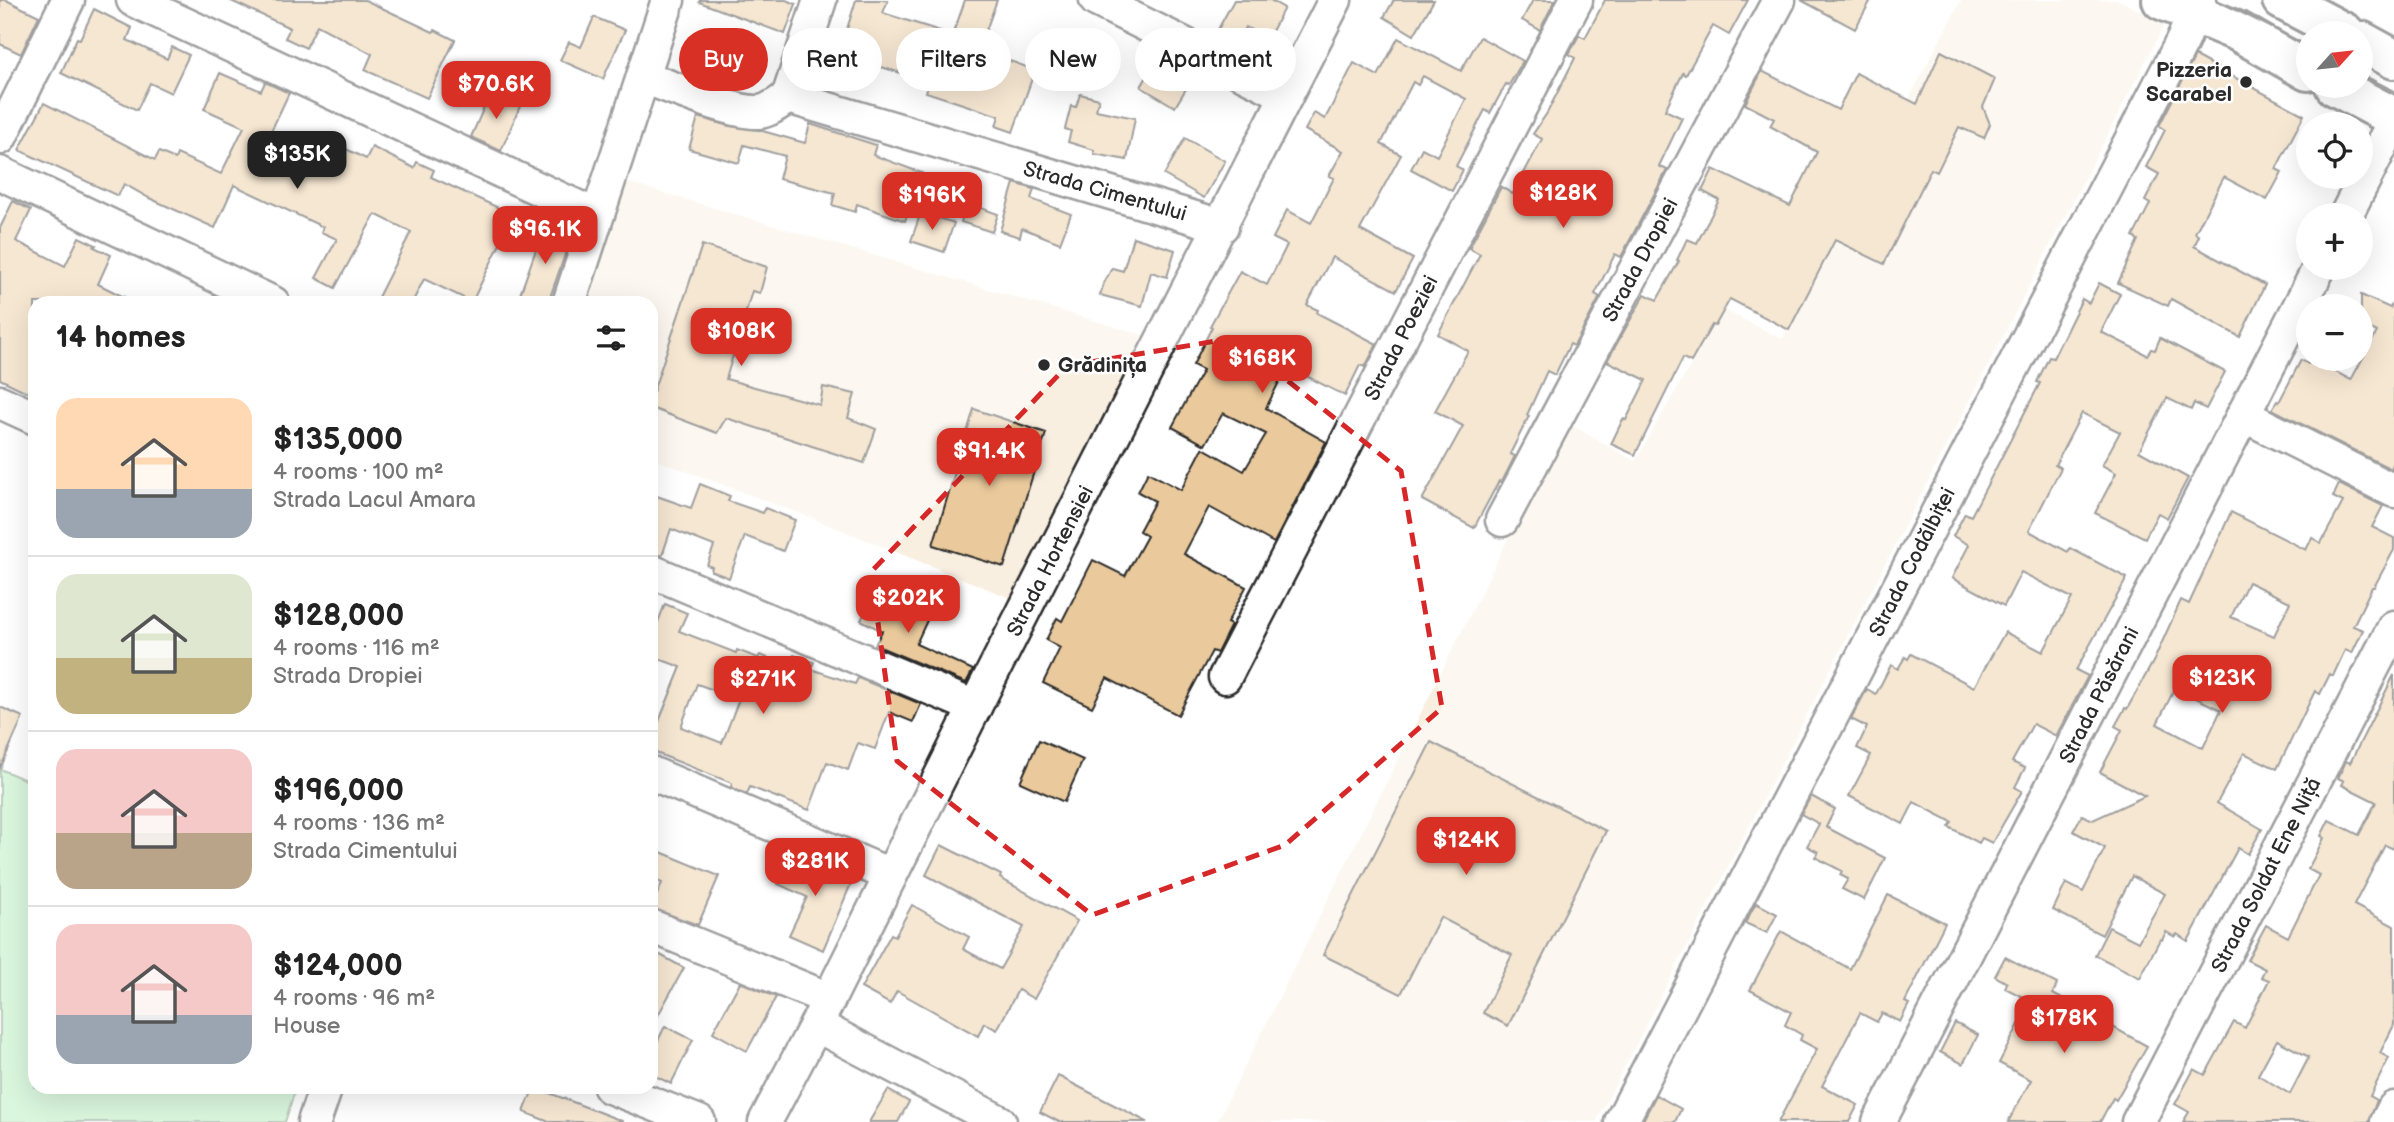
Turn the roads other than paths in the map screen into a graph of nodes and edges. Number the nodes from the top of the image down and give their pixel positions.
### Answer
1 (68, 0) edge
2 (133, 0) edge
3 (668, 0) edge
4 (820, 0) edge
5 (1096, 0) edge
6 (1335, 0) edge
7 (1576, 0) edge
8 (1779, 0) edge
9 (2282, 0) edge
10 (2178, 9) edge
11 (2322, 21) edge
12 (2373, 48) edge
13 (2394, 59) edge
14 (2296, 64) edge
15 (643, 77) junction
16 (1286, 95) junction
17 (788, 97) junction
18 (2356, 98) edge
19 (2394, 119) edge
20 (0, 138) edge
21 (0, 173) edge
22 (2352, 203) edge
23 (597, 216) junction
24 (1222, 226) junction
25 (2313, 280) edge
26 (258, 296) edge
27 (571, 296) edge
28 (0, 402) edge
29 (28, 415) edge
30 (2244, 415) junction
31 (2394, 491) edge
32 (1502, 520) dead end
33 (658, 574) edge
34 (2394, 627) edge
35 (1225, 677) dead end
36 (975, 707) junction
37 (658, 776) edge
38 (890, 875) junction
39 (658, 930) edge
40 (823, 1012) junction
41 (324, 1094) edge
42 (628, 1094) edge
43 (2394, 1108) edge
44 (314, 1122) edge
45 (699, 1122) edge
46 (765, 1122) edge
47 (1000, 1122) edge
48 (1621, 1122) edge
49 (1879, 1122) edge
50 (2138, 1122) edge
51 (2387, 1122) edge

1 - 20 street
2 - 23 street
3 - 15 street
4 - 17 street
5 - 16 street
6 - 16 street, Strada Hortensiei
7 - 35 street, Strada Poeziei
8 - 32 street, Strada Dropiei
9 - 11 main road
10 - 14 main road
10 - 48 street, Strada Codălbiței
12 - 13 main road
15 - 17 street
15 - 23 street
16 - 24 street, Strada Hortensiei
17 - 24 street, Strada Cimentului
18 - 19 main road
19 - 22 street
21 - 26 street
23 - 27 street
24 - 36 street, Strada Hortensiei
25 - 30 street, Strada Păsărani
28 - 29 street
30 - 31 street
30 - 49 street, Strada Păsărani
33 - 36 street
34 - 50 street, Strada Soldat Ene Niță
36 - 38 street, Strada Hortensiei
37 - 38 street
38 - 40 street, Strada Hortensiei
39 - 40 street
40 - 46 street, Strada Hortensiei
40 - 47 street
41 - 44 street
42 - 45 street
43 - 51 street

